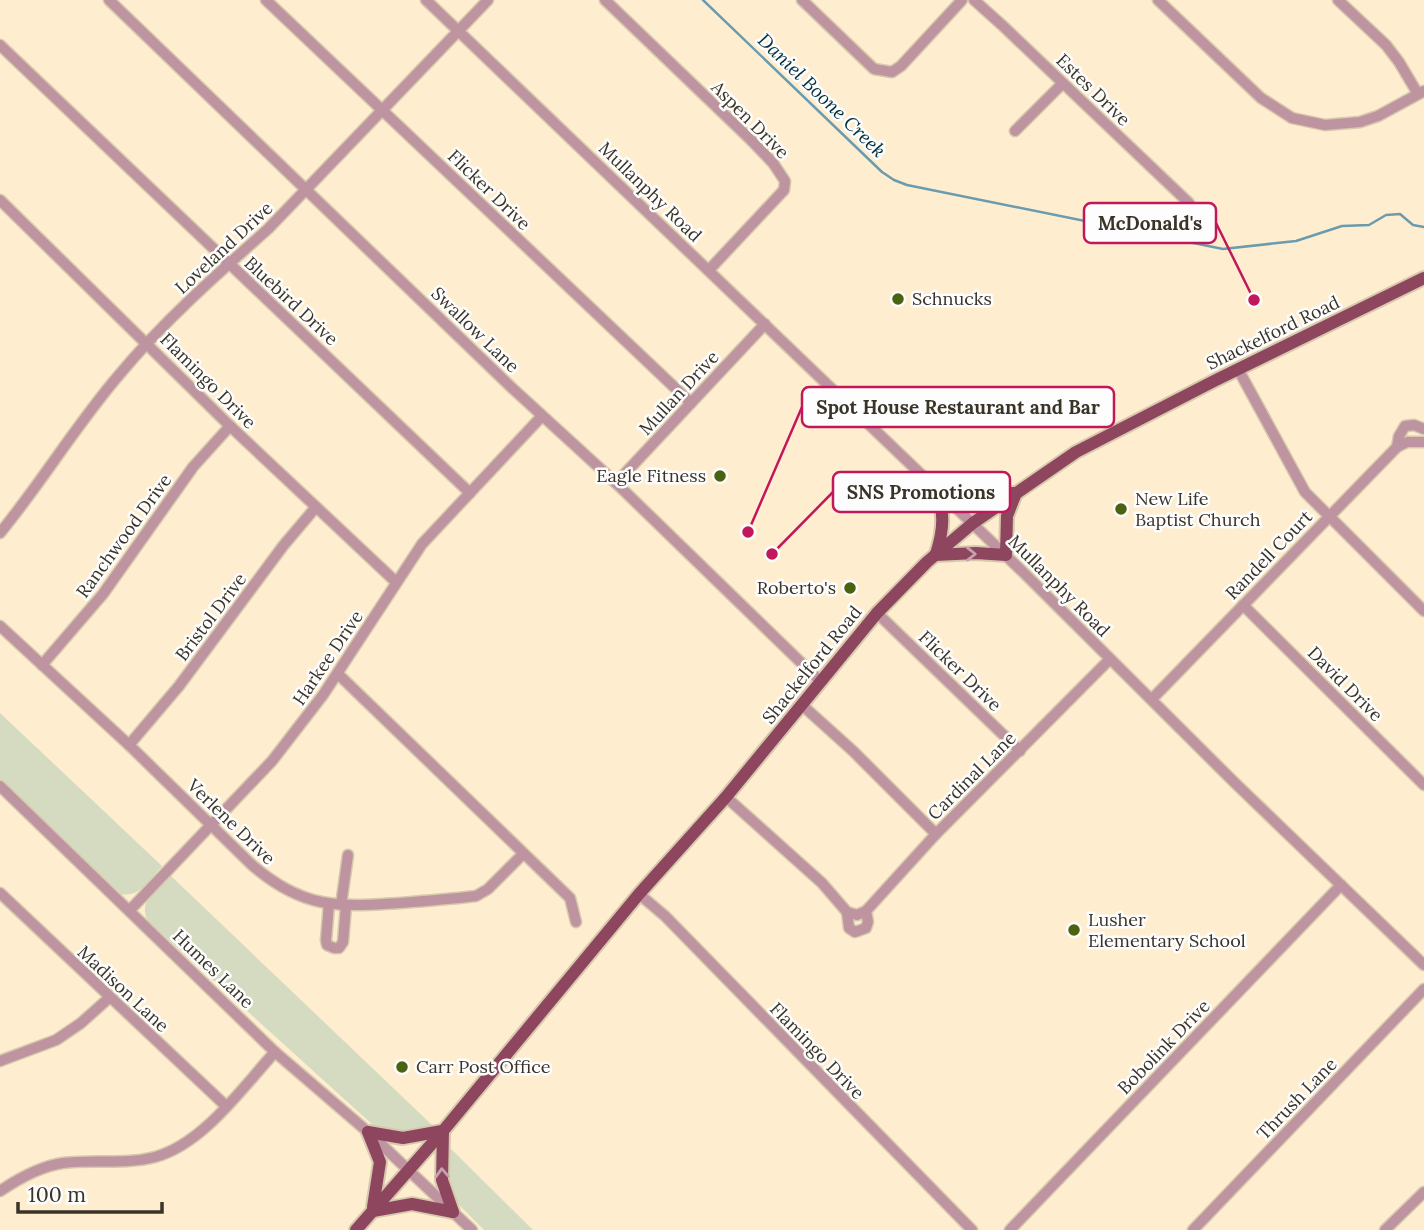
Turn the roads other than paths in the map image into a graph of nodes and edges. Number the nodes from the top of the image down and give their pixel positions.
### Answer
1 (109, 0) edge
2 (266, 0) edge
3 (426, 0) edge
4 (488, 0) edge
5 (605, 0) edge
6 (802, 0) edge
7 (962, 0) edge
8 (974, 0) edge
9 (1158, 0) edge
10 (1338, 0) edge
11 (457, 30) junction
12 (0, 45) edge
13 (1062, 83) junction
14 (1421, 93) edge
15 (382, 110) junction
16 (1015, 131) dead end
17 (307, 190) junction
18 (0, 200) edge
19 (1189, 203) dead end
20 (229, 264) junction
21 (709, 270) junction
22 (1424, 278) edge
23 (765, 324) junction
24 (147, 343) junction
25 (1238, 369) junction
26 (691, 403) junction
27 (542, 416) junction
28 (230, 426) junction
29 (1424, 429) edge
30 (1419, 442) edge
31 (1397, 447) junction
32 (616, 483) junction
33 (935, 487) junction
34 (470, 493) junction
35 (1016, 493) junction
36 (316, 507) junction
37 (1328, 517) junction
38 (973, 523) junction
39 (0, 533) edge
40 (936, 555) junction
41 (1006, 555) junction
42 (396, 582) junction
43 (1243, 605) junction
44 (1424, 611) edge
45 (877, 613) junction
46 (0, 626) edge
47 (1110, 659) junction
48 (42, 665) junction
49 (338, 674) junction
50 (820, 681) junction
51 (1152, 699) junction
52 (802, 705) junction
53 (129, 745) junction
54 (1020, 751) junction
55 (1424, 785) edge
56 (0, 786) edge
57 (726, 797) junction
58 (211, 827) junction
59 (936, 834) junction
60 (523, 854) junction
61 (348, 855) dead end
62 (1341, 885) junction
63 (0, 894) edge
64 (639, 894) junction
65 (9, 902) junction
66 (329, 904) junction
67 (344, 906) junction
68 (130, 910) junction
69 (0, 912) edge
70 (576, 922) dead end
71 (1424, 965) edge
72 (1424, 989) edge
73 (109, 998) junction
74 (275, 1052) junction
75 (0, 1061) edge
76 (226, 1106) junction
77 (443, 1131) junction
78 (368, 1132) junction
79 (408, 1170) junction
80 (0, 1191) edge
81 (1424, 1192) edge
82 (373, 1211) junction
83 (453, 1212) junction
84 (356, 1230) edge
85 (472, 1230) edge
86 (972, 1230) edge
87 (1010, 1230) edge
88 (1193, 1230) edge
89 (1385, 1230) edge

1 - 17 street, Swallow Lane
2 - 15 street, Flicker Drive
3 - 11 street, Mullanphy Road
4 - 11 street, Loveland Drive
5 - 21 street, Aspen Drive
6 - 7 street
8 - 13 street, Estes Drive
9 - 14 street
10 - 14 street
11 - 15 street, Loveland Drive
11 - 21 street, Mullanphy Road
12 - 20 street, Bluebird Drive
13 - 16 street
13 - 19 street, Estes Drive
15 - 17 street, Loveland Drive
15 - 26 street, Flicker Drive
17 - 20 street, Loveland Drive
17 - 27 street, Swallow Lane
18 - 24 street, Flamingo Drive
20 - 24 street, Loveland Drive
20 - 34 street, Bluebird Drive
21 - 23 street, Mullanphy Road
22 - 25 main road, Shackelford Road
23 - 26 street, Mullan Drive
23 - 33 street, Mullanphy Road
24 - 28 street, Flamingo Drive
24 - 39 street, Loveland Drive
25 - 35 main road, Shackelford Road
25 - 37 street
26 - 32 street, Mullan Drive
27 - 32 street, Swallow Lane
27 - 34 street, Harkee Drive
28 - 36 street, Flamingo Drive
28 - 48 street, Ranchwood Drive
29 - 31 street
30 - 31 street, Randell Court
31 - 37 street, Randell Court
32 - 50 street, Swallow Lane
33 - 35 main road
33 - 38 street, Mullanphy Road
33 - 40 main road
34 - 42 street, Harkee Drive
35 - 38 main road, Shackelford Road
35 - 41 main road
36 - 42 street, Flamingo Drive
36 - 53 street, Bristol Drive
37 - 43 street, Randell Court
37 - 44 street
38 - 40 main road, Shackelford Road
38 - 41 street, Mullanphy Road
40 -> 41 main road
40 - 45 main road, Shackelford Road
41 - 47 street, Mullanphy Road
42 - 49 street, Harkee Drive
43 - 51 street, Randell Court
43 - 55 street, David Drive
45 - 50 main road, Shackelford Road
45 - 54 street, Flicker Drive
46 - 48 street, Verlene Drive
47 - 51 street, Mullanphy Road
47 - 54 street, Cardinal Lane
48 - 53 street, Verlene Drive
49 - 58 street, Harkee Drive
49 - 60 street
50 - 52 main road, Shackelford Road
51 - 62 street, Mullanphy Road
52 - 57 main road, Shackelford Road
52 - 59 street
53 - 58 street, Verlene Drive
54 - 59 street, Cardinal Lane
56 - 68 street, Humes Lane
57 - 59 street, Cardinal Lane
57 - 64 main road, Shackelford Road
58 - 66 street, Verlene Drive
58 - 68 street, Harkee Drive
60 - 67 street, Verlene Drive
60 - 70 street
61 - 67 street
62 - 71 street, Mullanphy Road
62 - 87 street, Bobolink Drive
63 - 65 street, Madison Lane
64 - 77 main road, Shackelford Road
64 - 86 street, Flamingo Drive
65 - 69 street
65 - 73 street, Madison Lane
66 - 67 street, Verlene Drive
66 - 67 street
68 - 74 street, Humes Lane
72 - 88 street, Thrush Lane
73 - 75 street
73 - 76 street, Madison Lane
74 - 76 street
74 - 78 street, Humes Lane
76 - 80 street
77 - 78 main road
77 - 79 main road, Shackelford Road
83 -> 77 main road
78 - 79 street, Humes Lane
78 - 82 main road
79 - 82 main road, Shackelford Road
79 - 83 street, Humes Lane
81 - 89 street
82 - 83 main road
82 - 84 main road, Shackelford Road
83 - 85 street, Humes Lane

